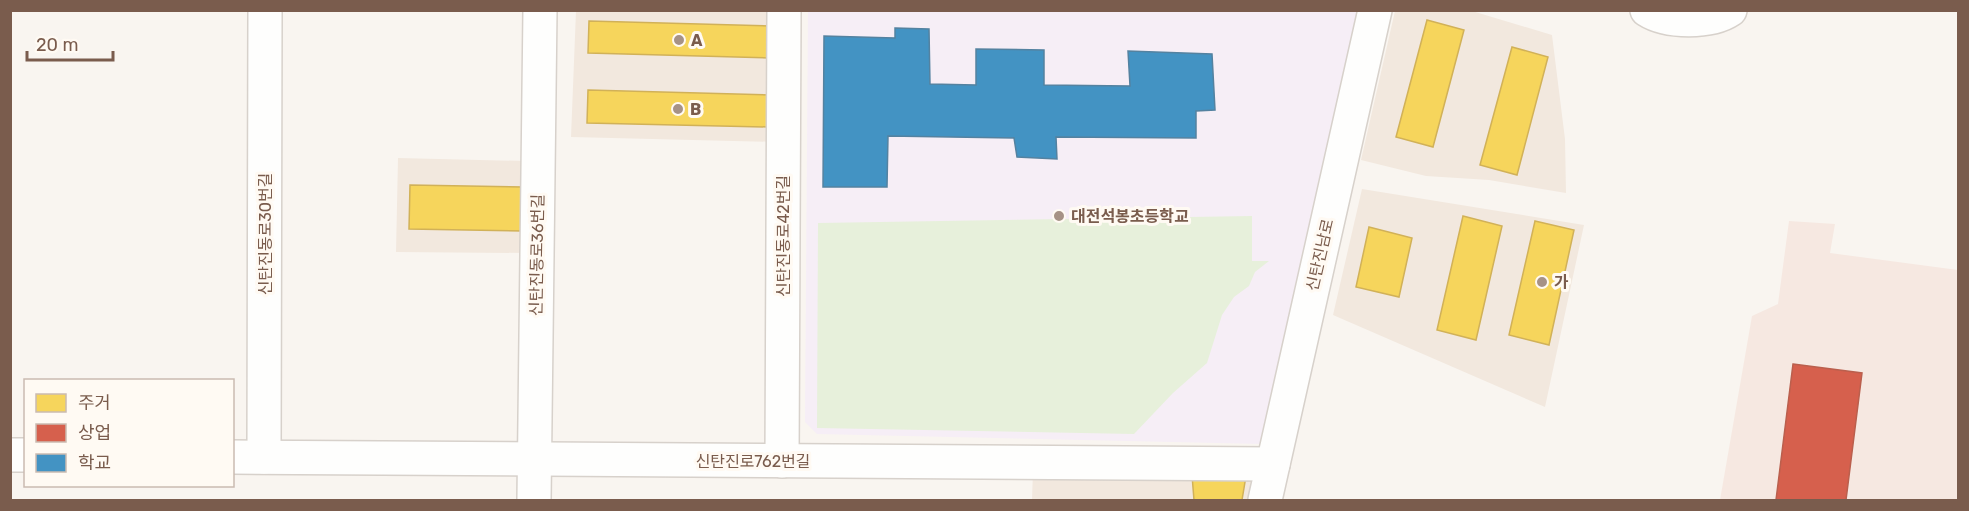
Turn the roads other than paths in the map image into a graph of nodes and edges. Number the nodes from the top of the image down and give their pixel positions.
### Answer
1 (265, 10) edge
2 (540, 10) edge
3 (784, 10) edge
4 (1375, 10) edge
5 (1647, 10) edge
6 (1730, 10) edge
7 (234, 457) edge
8 (264, 457) junction
9 (534, 459) junction
10 (782, 461) junction
11 (1273, 464) junction
12 (534, 501) edge
13 (1265, 501) edge

1 - 8 street, 신탄진동로30번길
2 - 9 street, 신탄진동로36번길
3 - 10 street, 신탄진동로42번길
4 - 11 street, 신탄진남로
5 - 6 street
7 - 8 street, 신탄진로762번길
8 - 9 street, 신탄진로762번길
9 - 10 street, 신탄진로762번길
9 - 12 street, 신탄진동로36번길
10 - 11 street, 신탄진로762번길
11 - 13 street, 신탄진남로

